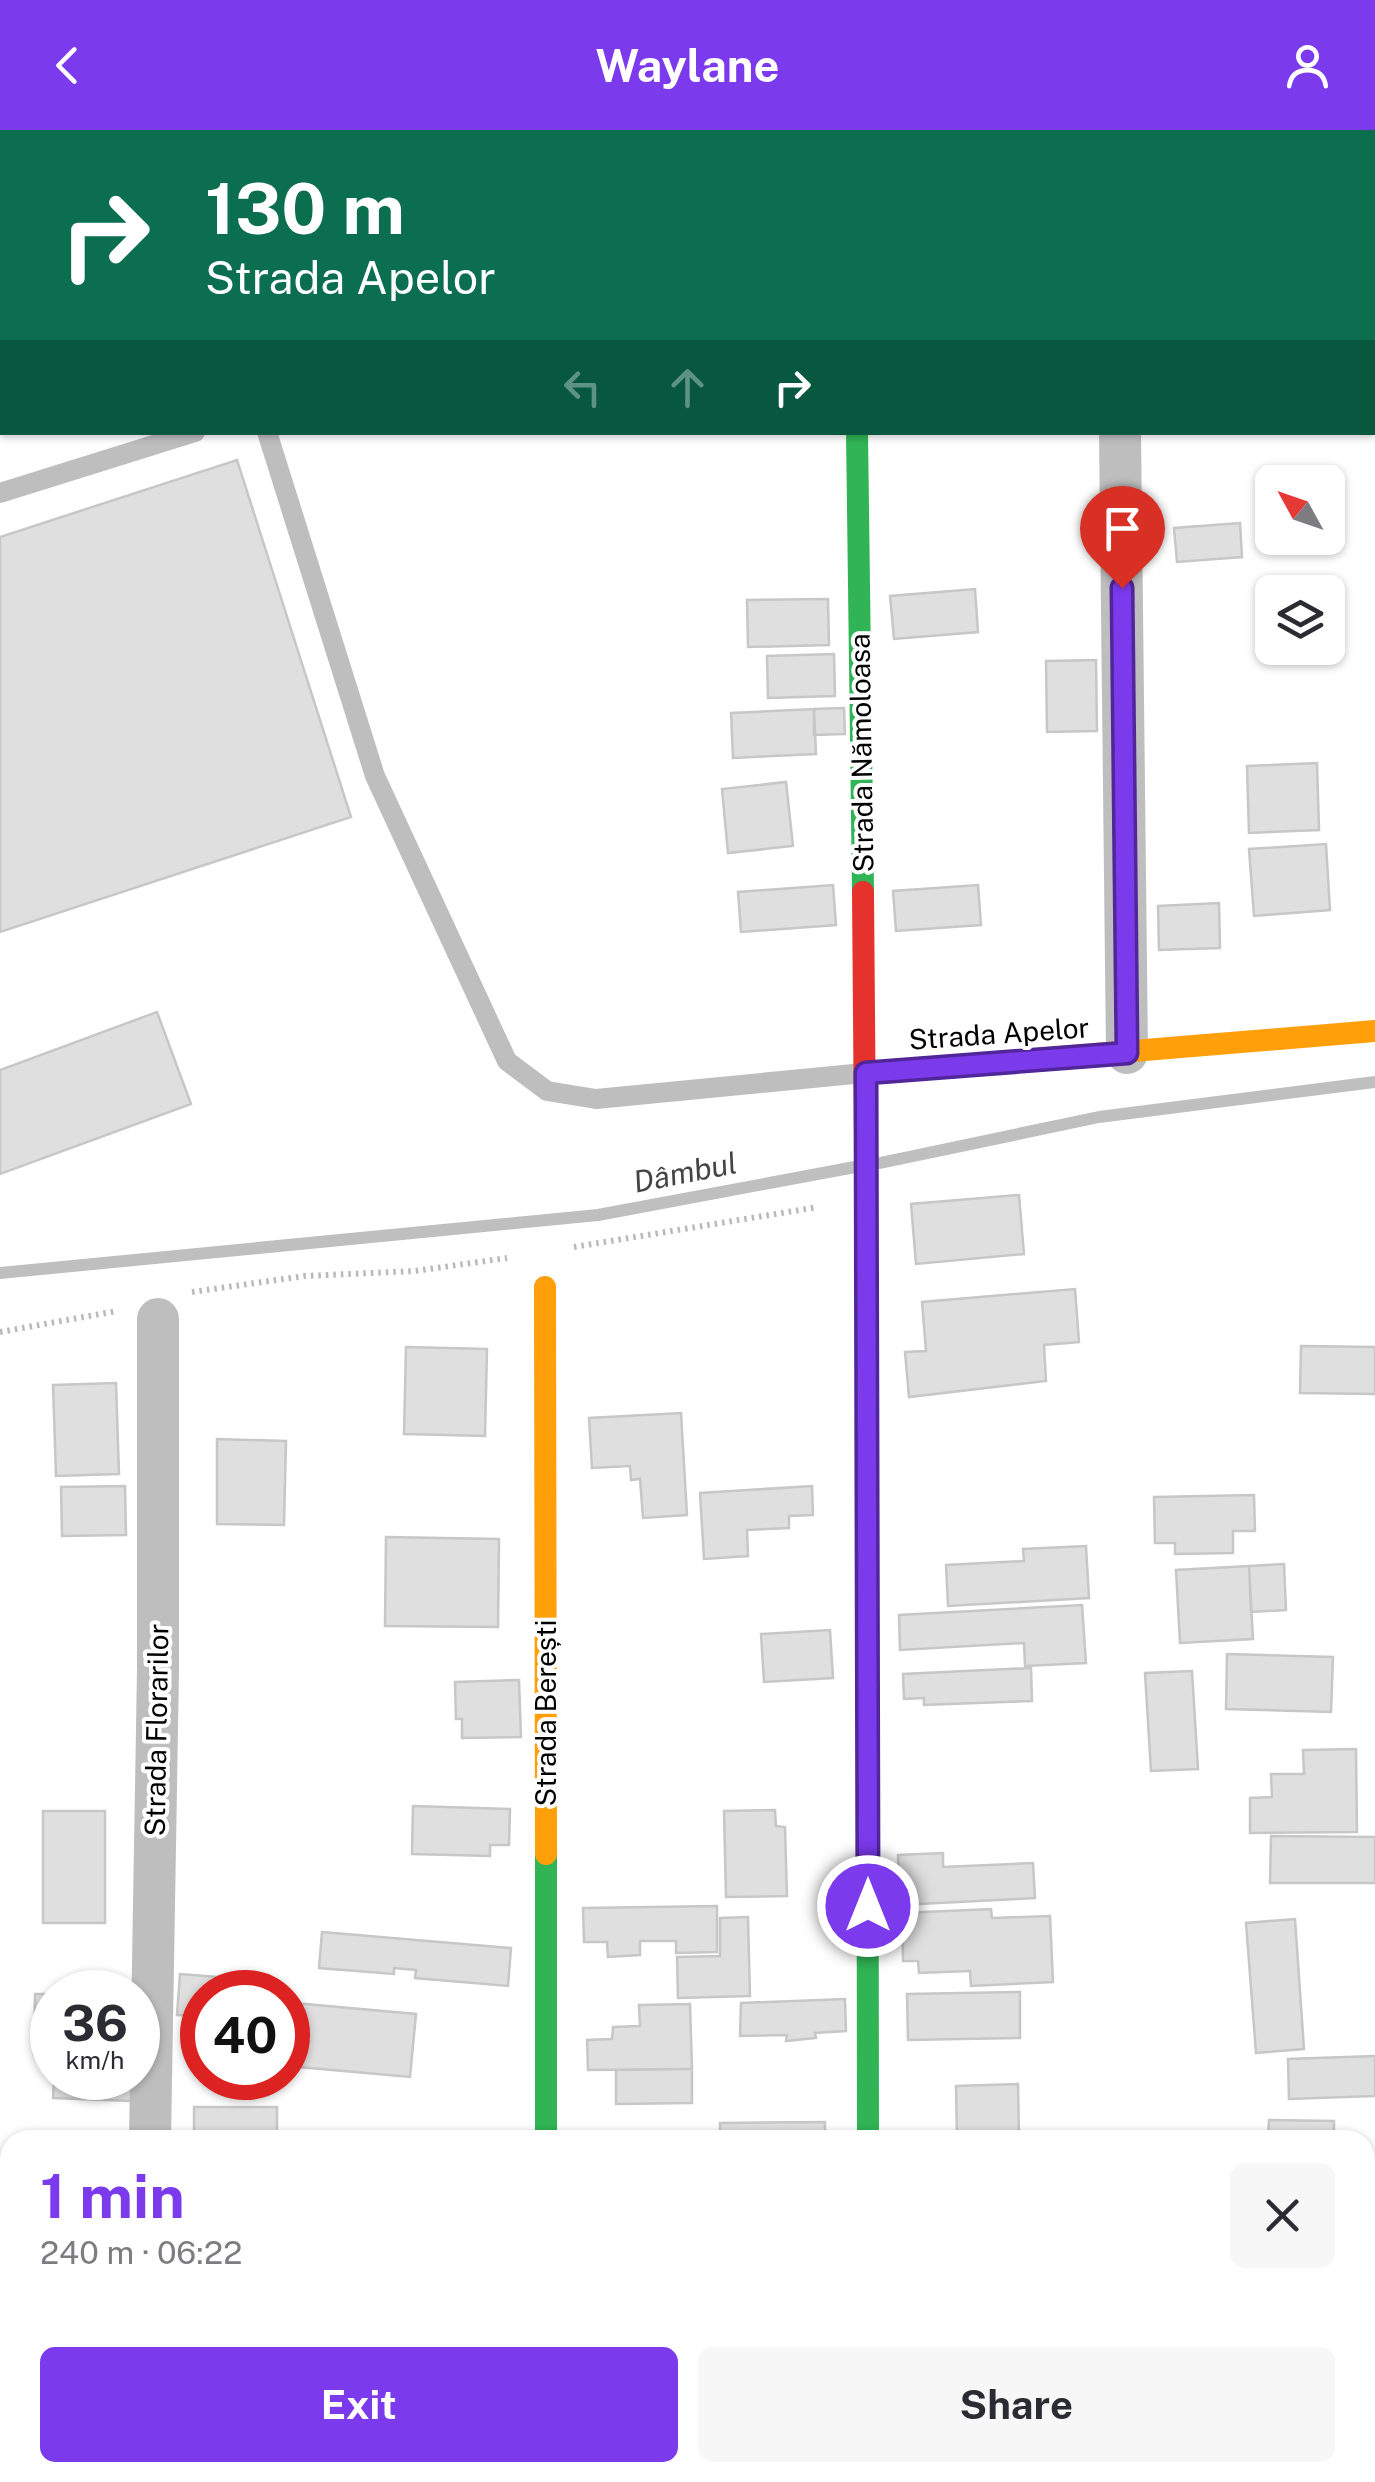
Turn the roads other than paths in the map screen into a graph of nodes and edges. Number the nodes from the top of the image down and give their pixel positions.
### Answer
1 (185, 435) edge
2 (268, 435) edge
3 (856, 435) edge
4 (1120, 435) edge
5 (0, 493) edge
6 (1375, 1030) edge
7 (1127, 1053) junction
8 (866, 1073) junction
9 (544, 1286) dead end
10 (154, 1308) road end
11 (150, 2130) edge
12 (546, 2130) edge
13 (868, 2130) edge

1 - 5 lane
2 - 8 lane
3 - 8 street, Strada Nămoloasa
4 - 7 street
6 - 7 street, Strada Apelor
7 - 8 street, Strada Apelor
8 - 13 street, Strada Nămoloasa
9 - 12 street, Strada Berești
10 - 11 street, Strada Florarilor

